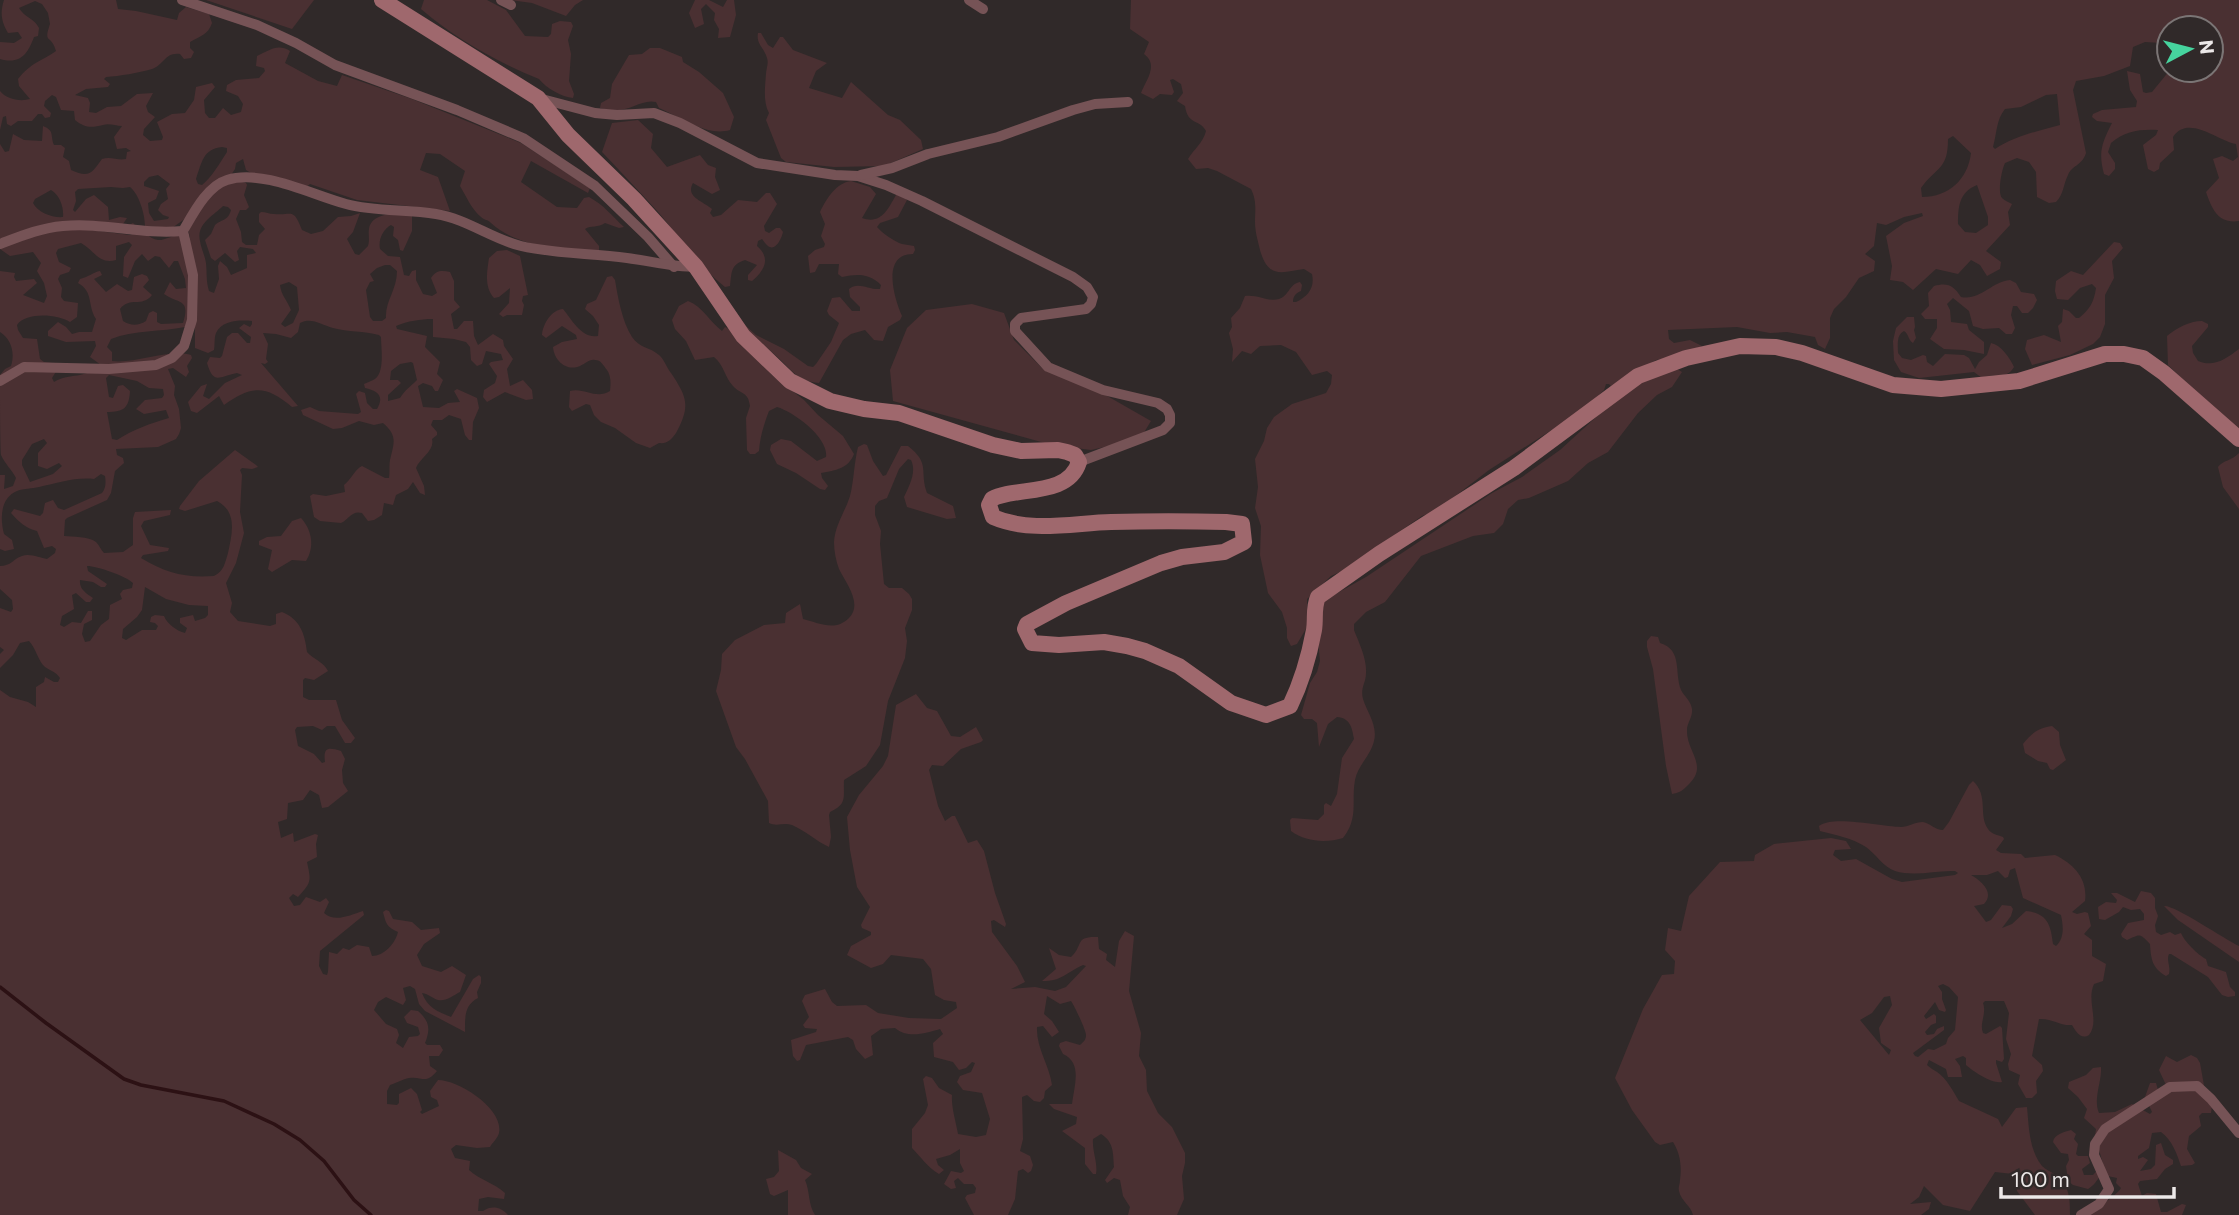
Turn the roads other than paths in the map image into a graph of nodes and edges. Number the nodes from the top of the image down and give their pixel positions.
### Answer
1 (182, 0) edge
2 (382, 0) edge
3 (969, 0) edge
4 (983, 9) dead end
5 (538, 98) junction
6 (1128, 102) dead end
7 (859, 176) junction
8 (183, 231) junction
9 (0, 244) edge
10 (674, 267) junction
11 (696, 267) junction
12 (0, 381) edge
13 (2239, 439) edge
14 (1079, 462) junction
15 (2239, 1133) edge
16 (2082, 1215) edge

1 - 10 street
2 - 5 street
3 - 4 street
5 - 7 street
5 - 11 street
6 - 7 street
7 - 14 street
8 - 9 street
8 - 10 street
8 - 12 street
10 - 11 street
11 - 14 street
13 - 14 street
15 - 16 street

